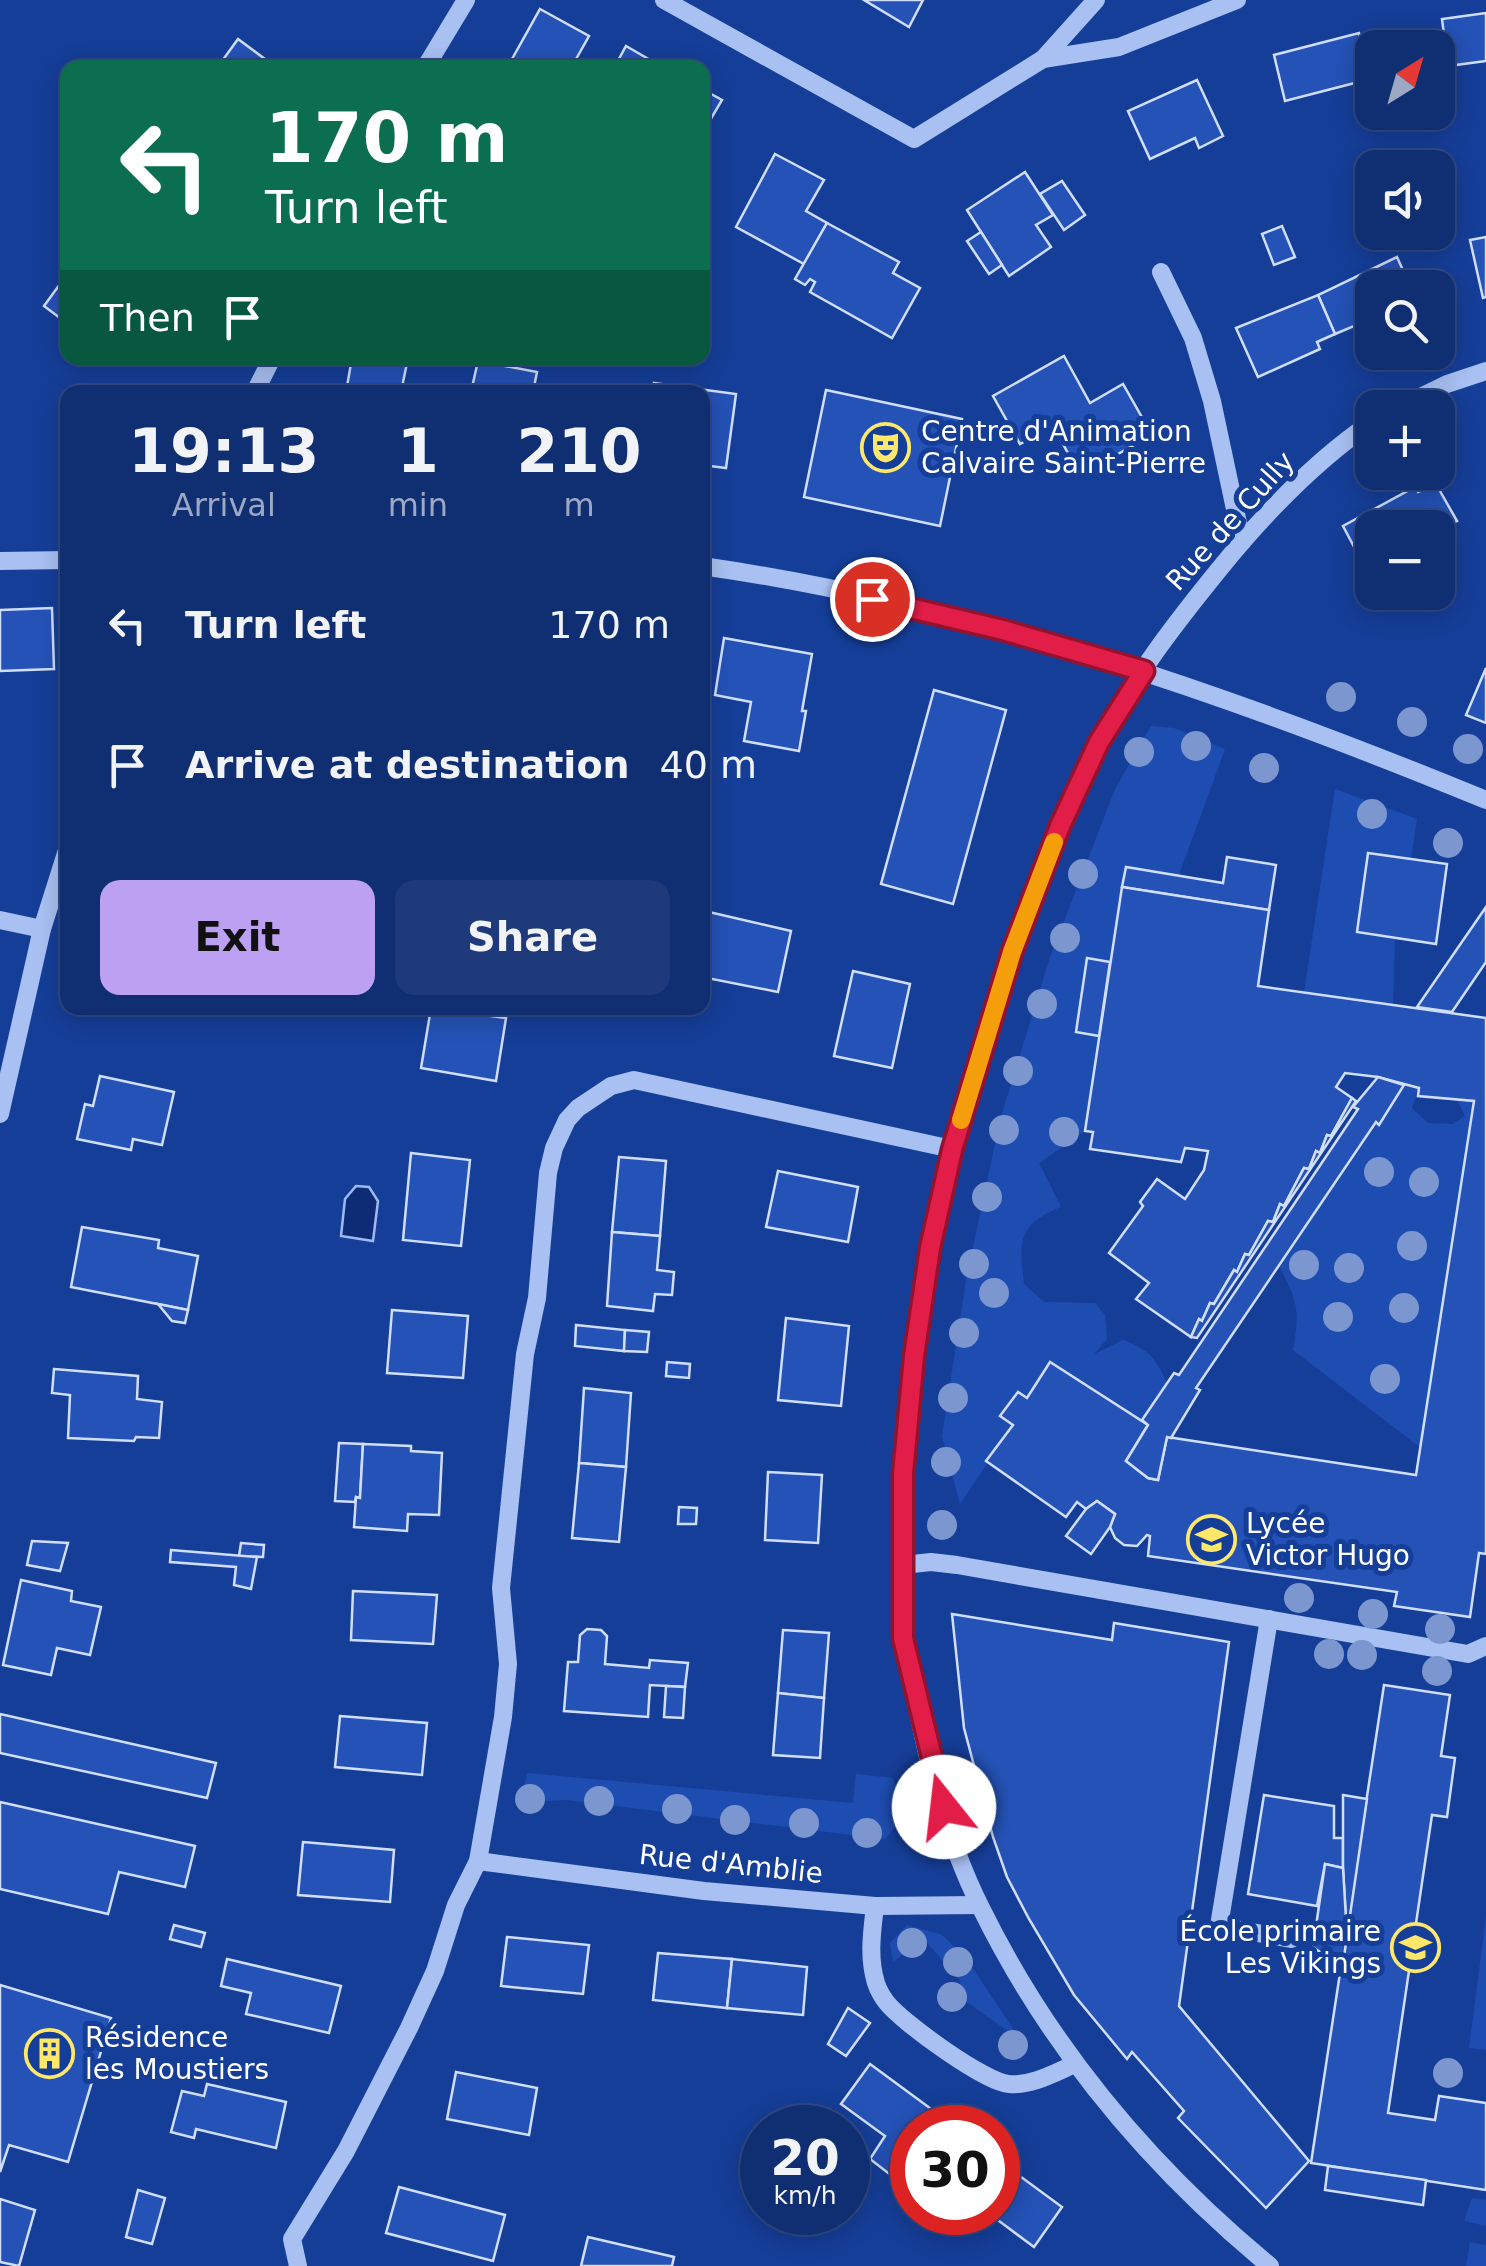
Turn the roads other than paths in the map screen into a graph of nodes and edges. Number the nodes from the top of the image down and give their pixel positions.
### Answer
1 (466, 0) edge
2 (664, 0) edge
3 (1096, 0) edge
4 (1237, 0) edge
5 (1042, 59) junction
6 (430, 60) edge
7 (1161, 272) dead end
8 (1486, 370) edge
9 (1433, 390) edge
10 (1355, 435) edge
11 (1242, 542) junction
12 (60, 560) edge
13 (0, 561) edge
14 (710, 567) edge
15 (1144, 671) junction
16 (1486, 800) edge
17 (60, 873) edge
18 (0, 920) edge
19 (42, 929) junction
20 (0, 1114) edge
21 (952, 1150) junction
22 (903, 1564) junction
23 (1270, 1619) junction
24 (1486, 1646) edge
25 (478, 1862) junction
26 (979, 1905) junction
27 (875, 1906) junction
28 (1290, 1939) dead end
29 (1076, 2064) junction
30 (298, 2266) edge
31 (1270, 2266) edge

1 - 6 street
2 - 5 street
3 - 5 street
4 - 5 street
7 - 11 street
8 - 9 street
10 - 11 street, Rue de Cully
11 - 15 street, Rue de Cully
12 - 13 street
14 - 15 street
15 - 16 street
15 - 21 street, Rue de Cully
17 - 19 street
18 - 19 street
19 - 20 street
21 - 22 street, Rue de Cully
21 - 25 street
22 - 23 street
22 - 26 street, Rue de Cully
23 - 24 street
23 - 28 street
25 - 27 street, Rue d'Amblie
25 - 30 street
26 - 27 street, Rue d'Amblie
26 - 29 street, Rue de Cully
27 - 29 street
29 - 31 street, Rue de Cully

